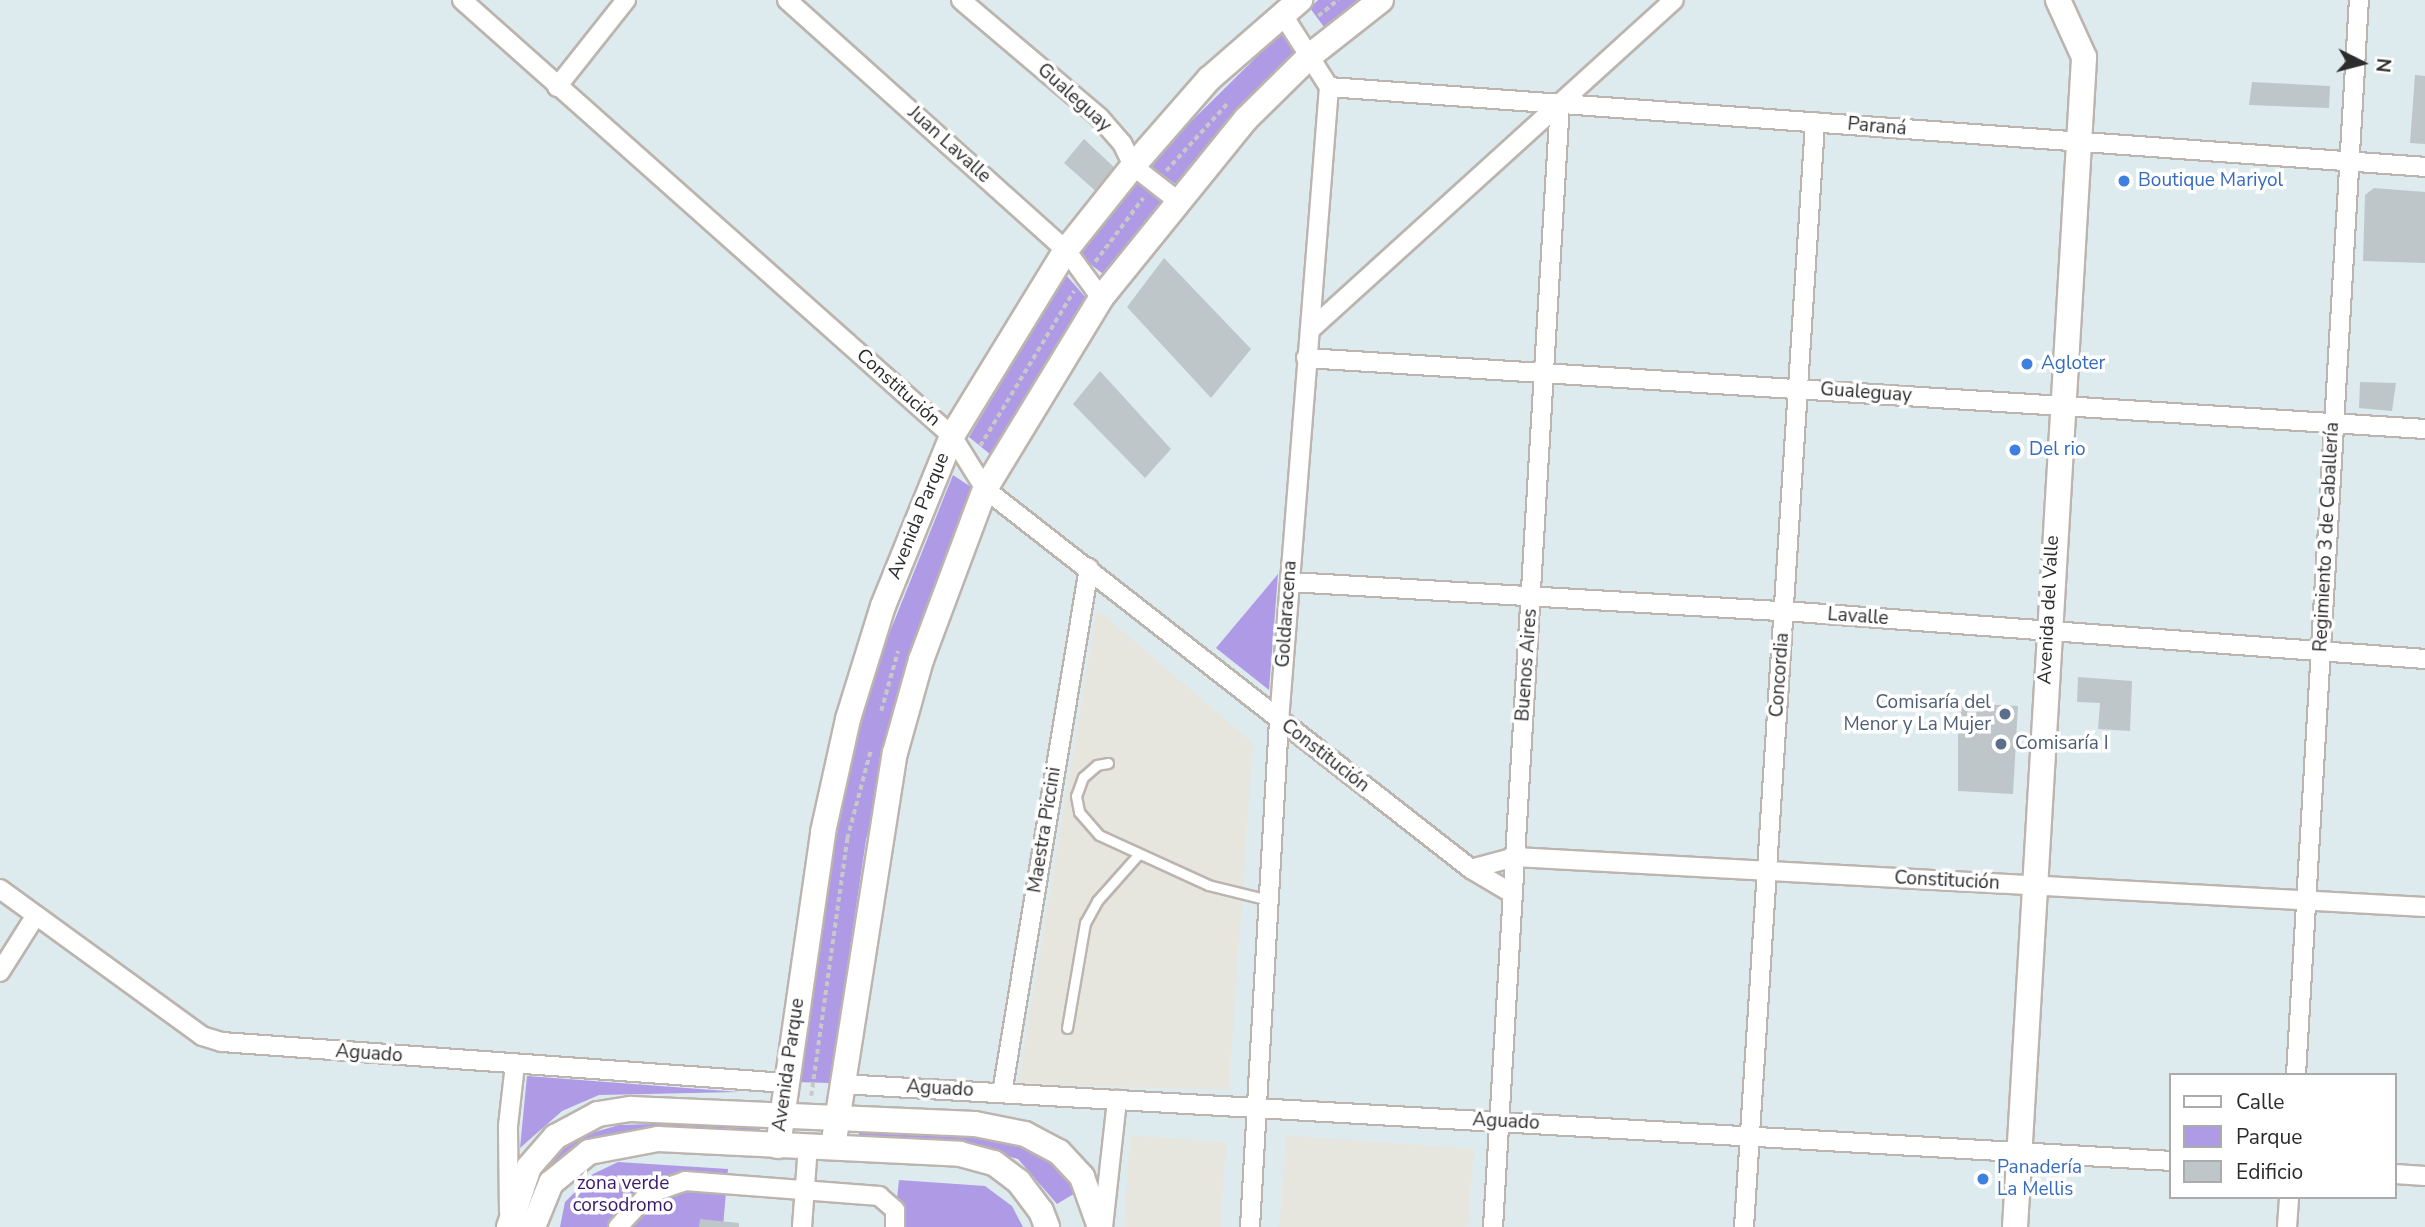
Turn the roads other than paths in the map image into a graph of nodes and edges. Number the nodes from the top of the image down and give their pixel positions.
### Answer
1 (462, 0) edge
2 (626, 0) edge
3 (787, 0) edge
4 (961, 0) edge
5 (1381, 0) edge
6 (1674, 0) edge
7 (2058, 0) edge
8 (2359, 0) edge
9 (1300, 11) edge
10 (1311, 55) junction
11 (557, 87) junction
12 (1329, 87) junction
13 (1560, 103) junction
14 (1815, 122) junction
15 (2079, 144) junction
16 (2349, 163) junction
17 (1133, 166) junction
18 (2425, 167) edge
19 (1179, 202) junction
20 (1066, 250) junction
21 (1101, 298) junction
22 (1310, 330) junction
23 (1307, 358) junction
24 (1544, 373) junction
25 (1798, 389) junction
26 (2062, 406) junction
27 (2334, 423) junction
28 (2425, 429) edge
29 (952, 436) junction
30 (985, 489) junction
31 (1089, 568) junction
32 (1290, 582) junction
33 (1531, 598) junction
34 (1784, 611) junction
35 (2048, 631) junction
36 (2321, 651) junction
37 (2425, 659) edge
38 (1279, 720) junction
39 (1108, 763) dead end
40 (1137, 856) junction
41 (1515, 857) junction
42 (1471, 869) junction
43 (1767, 870) junction
44 (2034, 886) junction
45 (0, 889) edge
46 (1513, 894) junction
47 (2306, 899) junction
48 (1269, 900) junction
49 (2425, 907) edge
50 (36, 915) junction
51 (0, 972) edge
52 (1067, 1028) dead end
53 (515, 1065) junction
54 (2296, 1073) edge
55 (786, 1083) junction
56 (841, 1083) junction
57 (1002, 1093) junction
58 (1117, 1100) junction
59 (1258, 1108) junction
60 (781, 1115) junction
61 (837, 1116) junction
62 (1500, 1122) junction
63 (1750, 1137) junction
64 (778, 1146) junction
65 (808, 1146) junction
66 (833, 1147) junction
67 (2019, 1152) junction
68 (2170, 1161) edge
69 (2397, 1174) edge
70 (2425, 1176) edge
71 (805, 1190) junction
72 (2289, 1199) edge
73 (509, 1224) edge
74 (533, 1227) edge
75 (618, 1227) edge
76 (802, 1227) edge
77 (895, 1227) edge
78 (1047, 1227) edge
79 (1101, 1227) edge
80 (1250, 1227) edge
81 (1493, 1227) edge
82 (1744, 1227) edge
83 (2015, 1227) edge
84 (2287, 1227) edge

1 - 11 street, Constitución
2 - 11 street
3 - 20 street, Juan Lavalle
4 - 17 street, Gualeguay
5 - 10 main road
6 - 13 street
7 - 15 main road, Avenida del Valle
8 - 16 street, Regimiento 3 de Caballería
9 - 10 street
9 - 17 main road, Avenida Parque
10 - 12 street
10 - 19 main road
11 - 29 street, Constitución
12 - 13 street, Paraná
12 - 22 street, Goldaracena
13 - 14 street, Paraná
13 - 22 street
13 - 24 street, Buenos Aires
14 - 15 street, Paraná
14 - 25 street, Concordia
15 - 16 street, Paraná
15 - 26 main road, Avenida del Valle
16 - 18 street, Paraná
16 - 27 street, Regimiento 3 de Caballería
17 - 19 street, Gualeguay
17 - 20 main road, Avenida Parque
19 - 21 main road
20 - 21 street, Juan Lavalle
20 - 29 main road, Avenida Parque
21 - 30 main road
22 - 23 street, Goldaracena
23 - 24 street, Gualeguay
23 - 32 street, Goldaracena
24 - 25 street, Gualeguay
24 - 33 street, Buenos Aires
25 - 26 street, Gualeguay
25 - 34 street, Concordia
26 - 27 street, Gualeguay
26 - 35 main road, Avenida del Valle
27 - 28 street, Gualeguay
27 - 36 street, Regimiento 3 de Caballería
29 - 30 street, Constitución
29 - 55 main road, Avenida Parque
30 - 31 street, Constitución
30 - 56 main road
31 - 38 street, Constitución
31 - 57 street, Maestra Piccini
32 - 33 street, Lavalle
32 - 38 street, Goldaracena
33 - 34 street, Lavalle
33 - 41 street, Buenos Aires
34 - 35 street, Lavalle
34 - 43 street, Concordia
35 - 36 street, Lavalle
35 - 44 main road, Avenida del Valle
36 - 37 street, Lavalle
36 - 47 street, Regimiento 3 de Caballería
38 - 42 street, Constitución
38 - 48 street, Goldaracena
39 - 40 lane
40 - 48 lane
40 - 52 lane
41 - 42 street, Constitución
41 - 43 street, Constitución
41 - 46 street, Buenos Aires
42 - 46 street, Constitución
43 - 44 street, Constitución
43 - 63 street, Concordia
44 - 47 street, Constitución
44 - 67 main road, Avenida del Valle
45 - 50 street, Aguado
46 - 62 street, Buenos Aires
47 - 49 street, Constitución
47 - 54 street, Regimiento 3 de Caballería
48 - 59 street, Goldaracena
50 - 51 street
50 - 53 street, Aguado
53 - 55 street, Aguado
53 - 73 street
55 - 60 main road, Avenida Parque
56 - 57 street, Aguado
56 - 61 main road
57 - 58 street, Aguado
58 - 59 street, Aguado
58 - 79 street
59 - 62 street, Aguado
59 - 80 street, Goldaracena
60 - 61 main road
60 - 64 main road, Avenida Parque
60 - 73 main road
61 - 66 main road
61 - 79 main road
62 - 63 street, Aguado
62 - 81 street, Buenos Aires
63 - 67 street, Aguado
63 - 82 street, Concordia
64 - 65 main road
64 - 74 main road
65 - 66 main road
65 - 71 street
66 - 78 main road
67 - 68 street, Aguado
67 - 83 main road, Avenida del Valle
69 - 70 street
71 - 75 street
71 - 76 street
71 - 77 street
72 - 84 street

